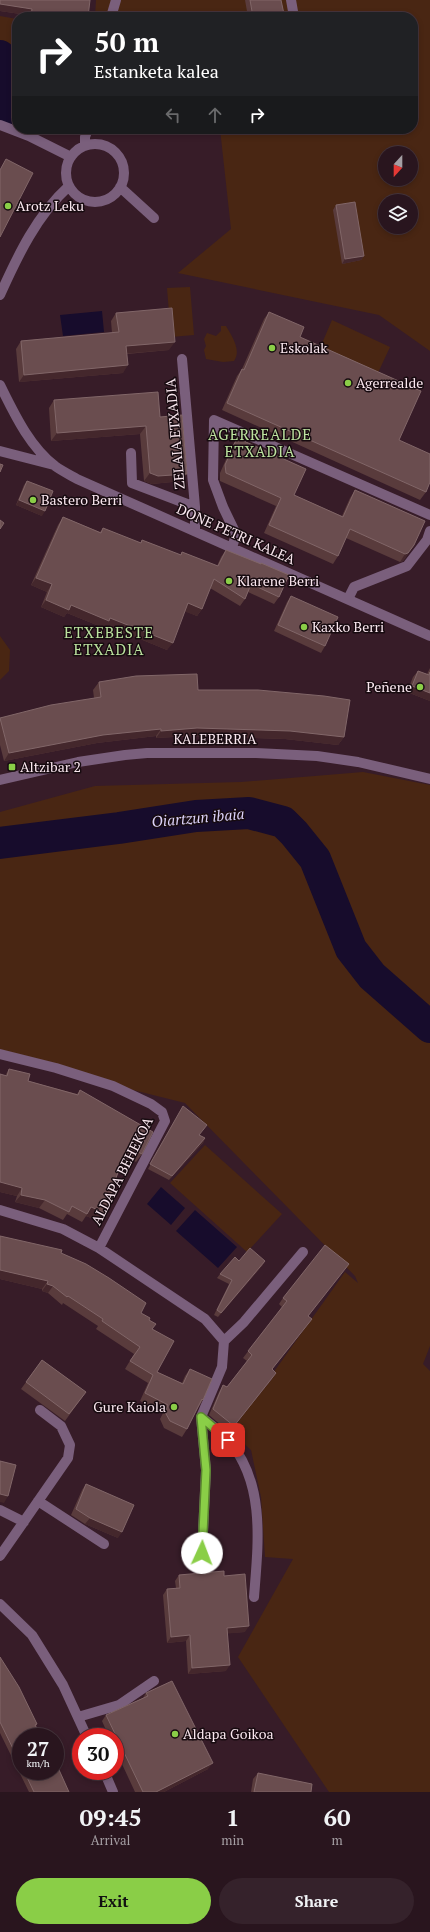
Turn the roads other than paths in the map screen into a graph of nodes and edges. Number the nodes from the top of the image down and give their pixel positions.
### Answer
1 (116, 0) edge
2 (291, 0) edge
3 (112, 12) edge
4 (293, 12) edge
5 (0, 125) edge
6 (12, 130) edge
7 (23, 134) edge
8 (86, 134) edge
9 (85, 146) junction
10 (71, 157) junction
11 (69, 186) junction
12 (120, 187) junction
13 (154, 218) dead end
14 (0, 295) edge
15 (182, 359) dead end
16 (0, 385) edge
17 (0, 451) edge
18 (131, 453) dead end
19 (55, 466) junction
20 (195, 507) junction
21 (430, 515) edge
22 (430, 531) edge
23 (195, 532) junction
24 (232, 548) junction
25 (348, 599) junction
26 (430, 636) edge
27 (430, 779) edge
28 (0, 780) edge
29 (0, 1054) edge
30 (0, 1210) edge
31 (99, 1248) junction
32 (303, 1252) dead end
33 (224, 1341) junction
34 (40, 1410) dead end
35 (201, 1417) junction
36 (38, 1501) junction
37 (0, 1510) edge
38 (24, 1522) junction
39 (104, 1544) dead end
40 (202, 1553) dead end
41 (0, 1556) edge
42 (254, 1597) dead end
43 (0, 1604) edge
44 (154, 1681) dead end
45 (78, 1717) junction
46 (84, 1728) edge
47 (108, 1780) edge
48 (113, 1792) edge

1 - 3 street
2 - 4 street
5 - 6 street
7 - 10 street
8 - 9 street
9 - 10 street
9 - 12 street
10 - 11 street
11 - 12 street
11 - 14 street
12 - 13 street
15 - 20 street, ZELAIA ETXADIA
16 - 19 street, DONE PETRI KALEA
17 - 19 street, DONE PETRI KALEA
18 - 20 street, ZELAIA ETXADIA
19 - 23 street, DONE PETRI KALEA
20 - 23 street, ZELAIA ETXADIA
21 - 24 street
22 - 25 street
23 - 24 street, DONE PETRI KALEA
24 - 25 street, DONE PETRI KALEA
25 - 26 street, DONE PETRI KALEA
27 - 28 street, KALEBERRIA
29 - 31 street, ALDAPA BEHEKOA
30 - 31 street, ALDAPA BEHEKOA
31 - 33 street, ALDAPA BEHEKOA
32 - 33 street
33 - 35 street
34 - 36 street
35 - 40 street
35 - 42 street
36 - 38 street
36 - 39 street
37 - 38 street
38 - 41 street
43 - 45 street
44 - 45 street
45 - 46 street
47 - 48 street

